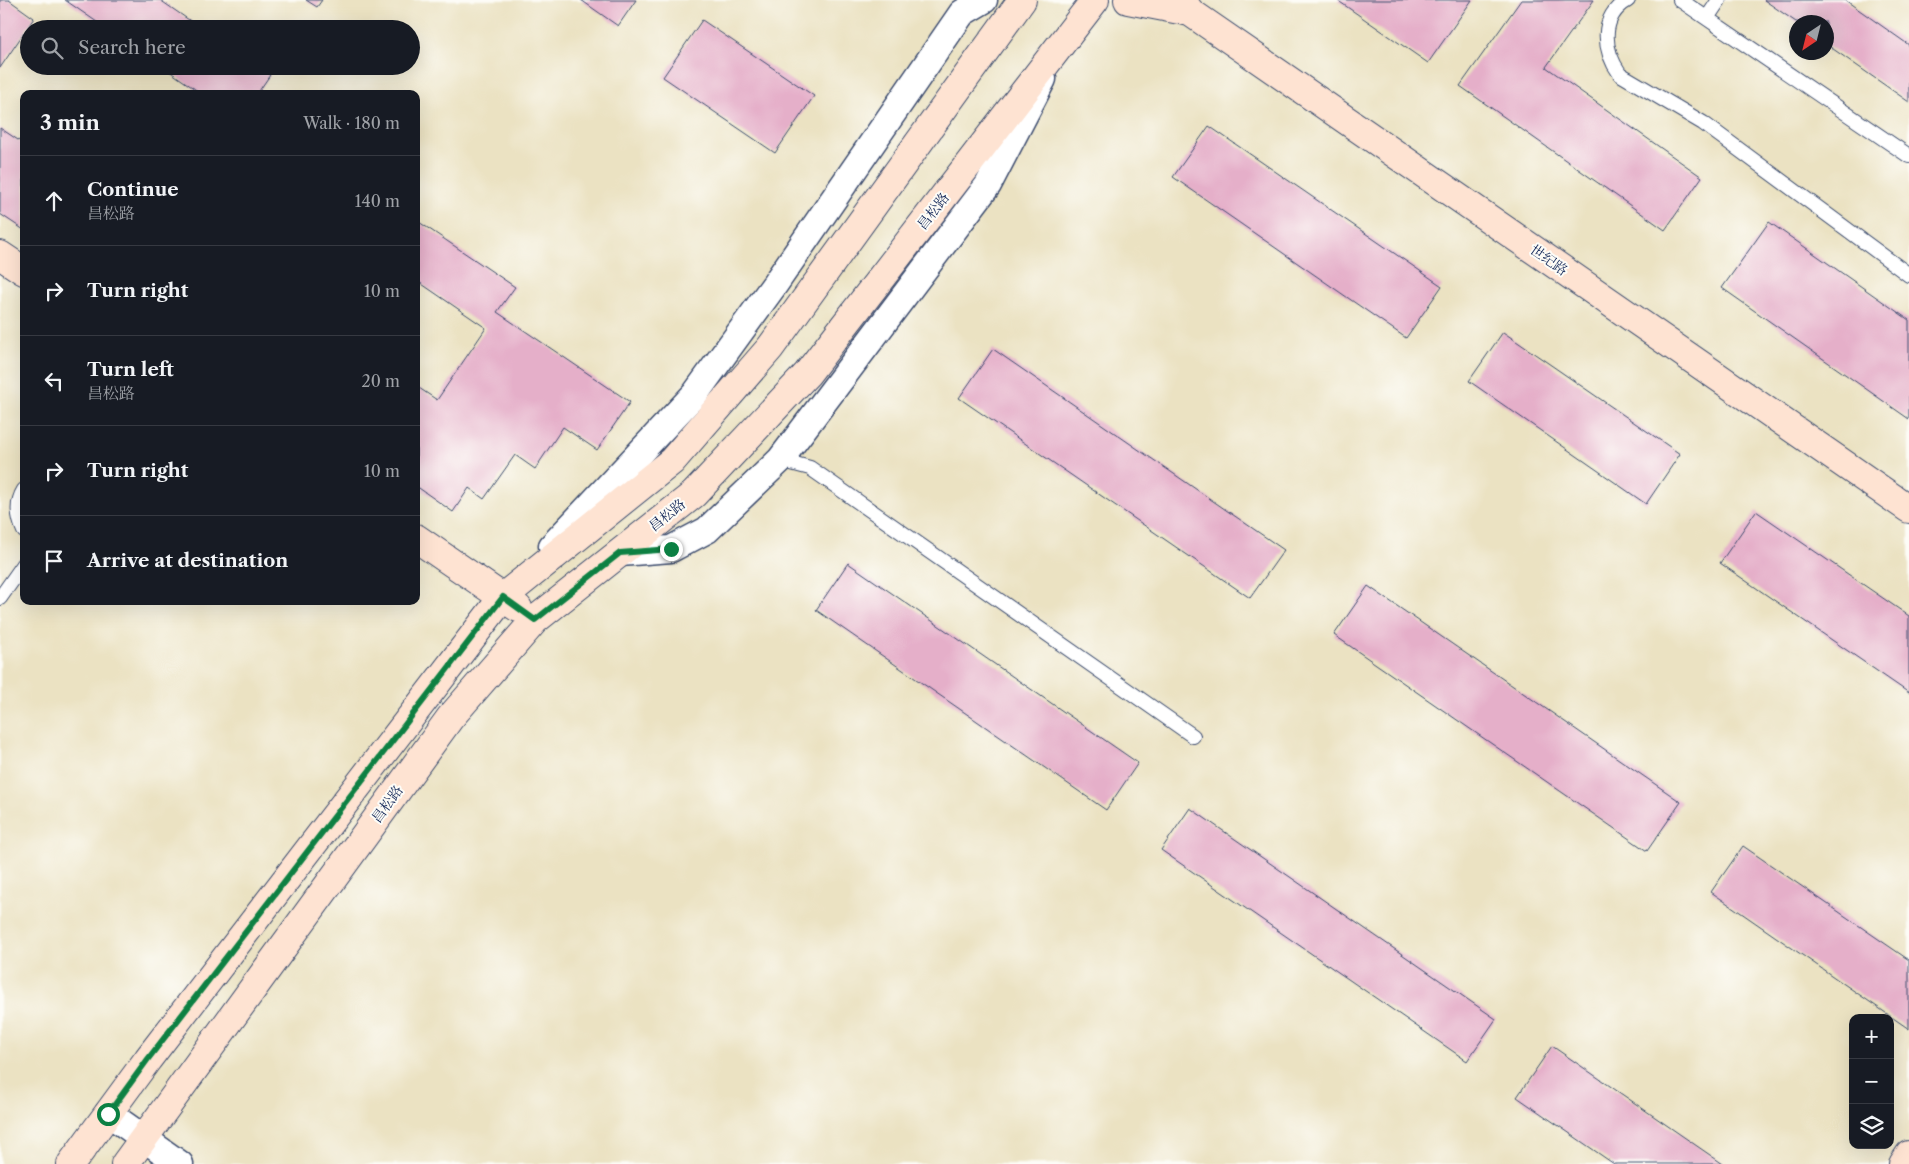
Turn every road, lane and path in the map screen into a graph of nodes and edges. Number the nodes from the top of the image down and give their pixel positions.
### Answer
1 (984, 0) edge
2 (1022, 0) edge
3 (1095, 0) edge
4 (1128, 0) edge
5 (1628, 0) edge
6 (1680, 0) edge
7 (1719, 0) edge
8 (1186, 6) edge
9 (1706, 18) junction
10 (1063, 42) junction
11 (1909, 156) edge
12 (0, 255) edge
13 (20, 268) edge
14 (1909, 275) edge
15 (780, 460) junction
16 (20, 502) edge
17 (1909, 509) edge
18 (20, 522) edge
19 (420, 541) edge
20 (620, 553) junction
21 (20, 570) edge
22 (503, 597) junction
23 (0, 598) edge
24 (535, 620) junction
25 (1193, 736) dead end
26 (108, 1114) junction
27 (144, 1139) junction
28 (1909, 1155) edge
29 (71, 1164) edge
30 (125, 1164) edge
31 (180, 1164) edge
32 (1903, 1164) edge

1 - 22 street
2 - 22 main road
3 - 10 main road, 昌松路
4 - 8 main road, 世纪路
5 - 14 lane
6 - 9 lane
7 - 9 lane
8 - 17 main road, 世纪路
9 - 11 lane
10 - 15 street
10 - 20 main road, 昌松路
12 - 13 main road
15 - 20 street
15 - 25 lane
16 - 18 lane
19 - 22 main road
20 - 24 main road, 昌松路
21 - 23 lane
22 - 24 main road
22 - 26 main road
24 - 27 main road, 昌松路
26 - 27 street
26 - 29 main road
27 - 30 main road, 昌松路
27 - 31 street
28 - 32 main road

